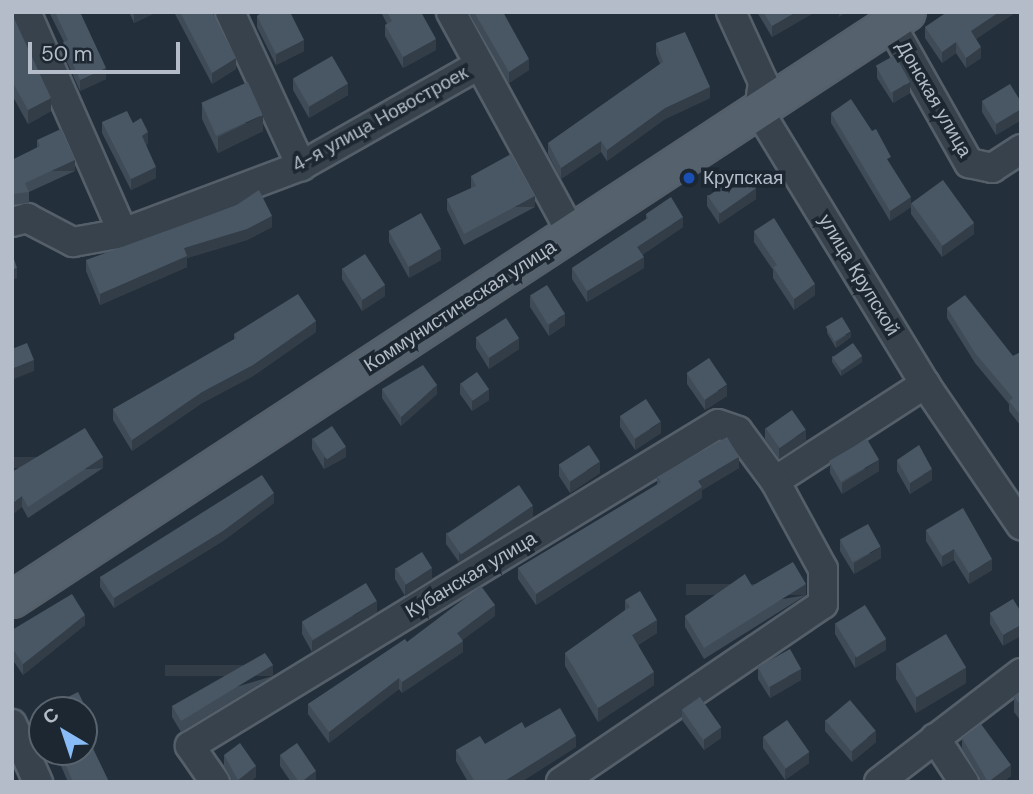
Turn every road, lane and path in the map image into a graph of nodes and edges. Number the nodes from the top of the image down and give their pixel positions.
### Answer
1 (26, 12) edge
2 (230, 12) edge
3 (451, 12) edge
4 (731, 12) edge
5 (899, 18) edge
6 (479, 65) junction
7 (759, 111) junction
8 (1021, 149) edge
9 (301, 166) junction
10 (12, 222) edge
11 (571, 232) junction
12 (123, 233) junction
13 (925, 384) junction
14 (775, 481) junction
15 (1021, 525) edge
16 (12, 599) edge
17 (1021, 673) edge
18 (12, 724) edge
19 (935, 738) junction
20 (910, 772) edge
21 (38, 782) edge
22 (215, 782) edge
23 (561, 782) edge
24 (878, 782) edge
25 (964, 782) edge

1 - 12 street
2 - 9 street
3 - 6 street
4 - 7 street
5 - 7 main road, Коммунистическая улица
5 - 8 street, Донская улица
6 - 9 street, 4-я улица Новостроек
6 - 11 street
7 - 11 main road, Коммунистическая улица
7 - 13 street, улица Крупской
9 - 12 street, 4-я улица Новостроек
10 - 12 street, 4-я улица Новостроек
11 - 16 main road, Коммунистическая улица
13 - 14 street
13 - 15 street, улица Крупской
14 - 22 street, Кубанская улица
14 - 23 street, Кубанская улица
17 - 19 street
18 - 21 street
19 - 20 street
19 - 25 street
20 - 24 street

